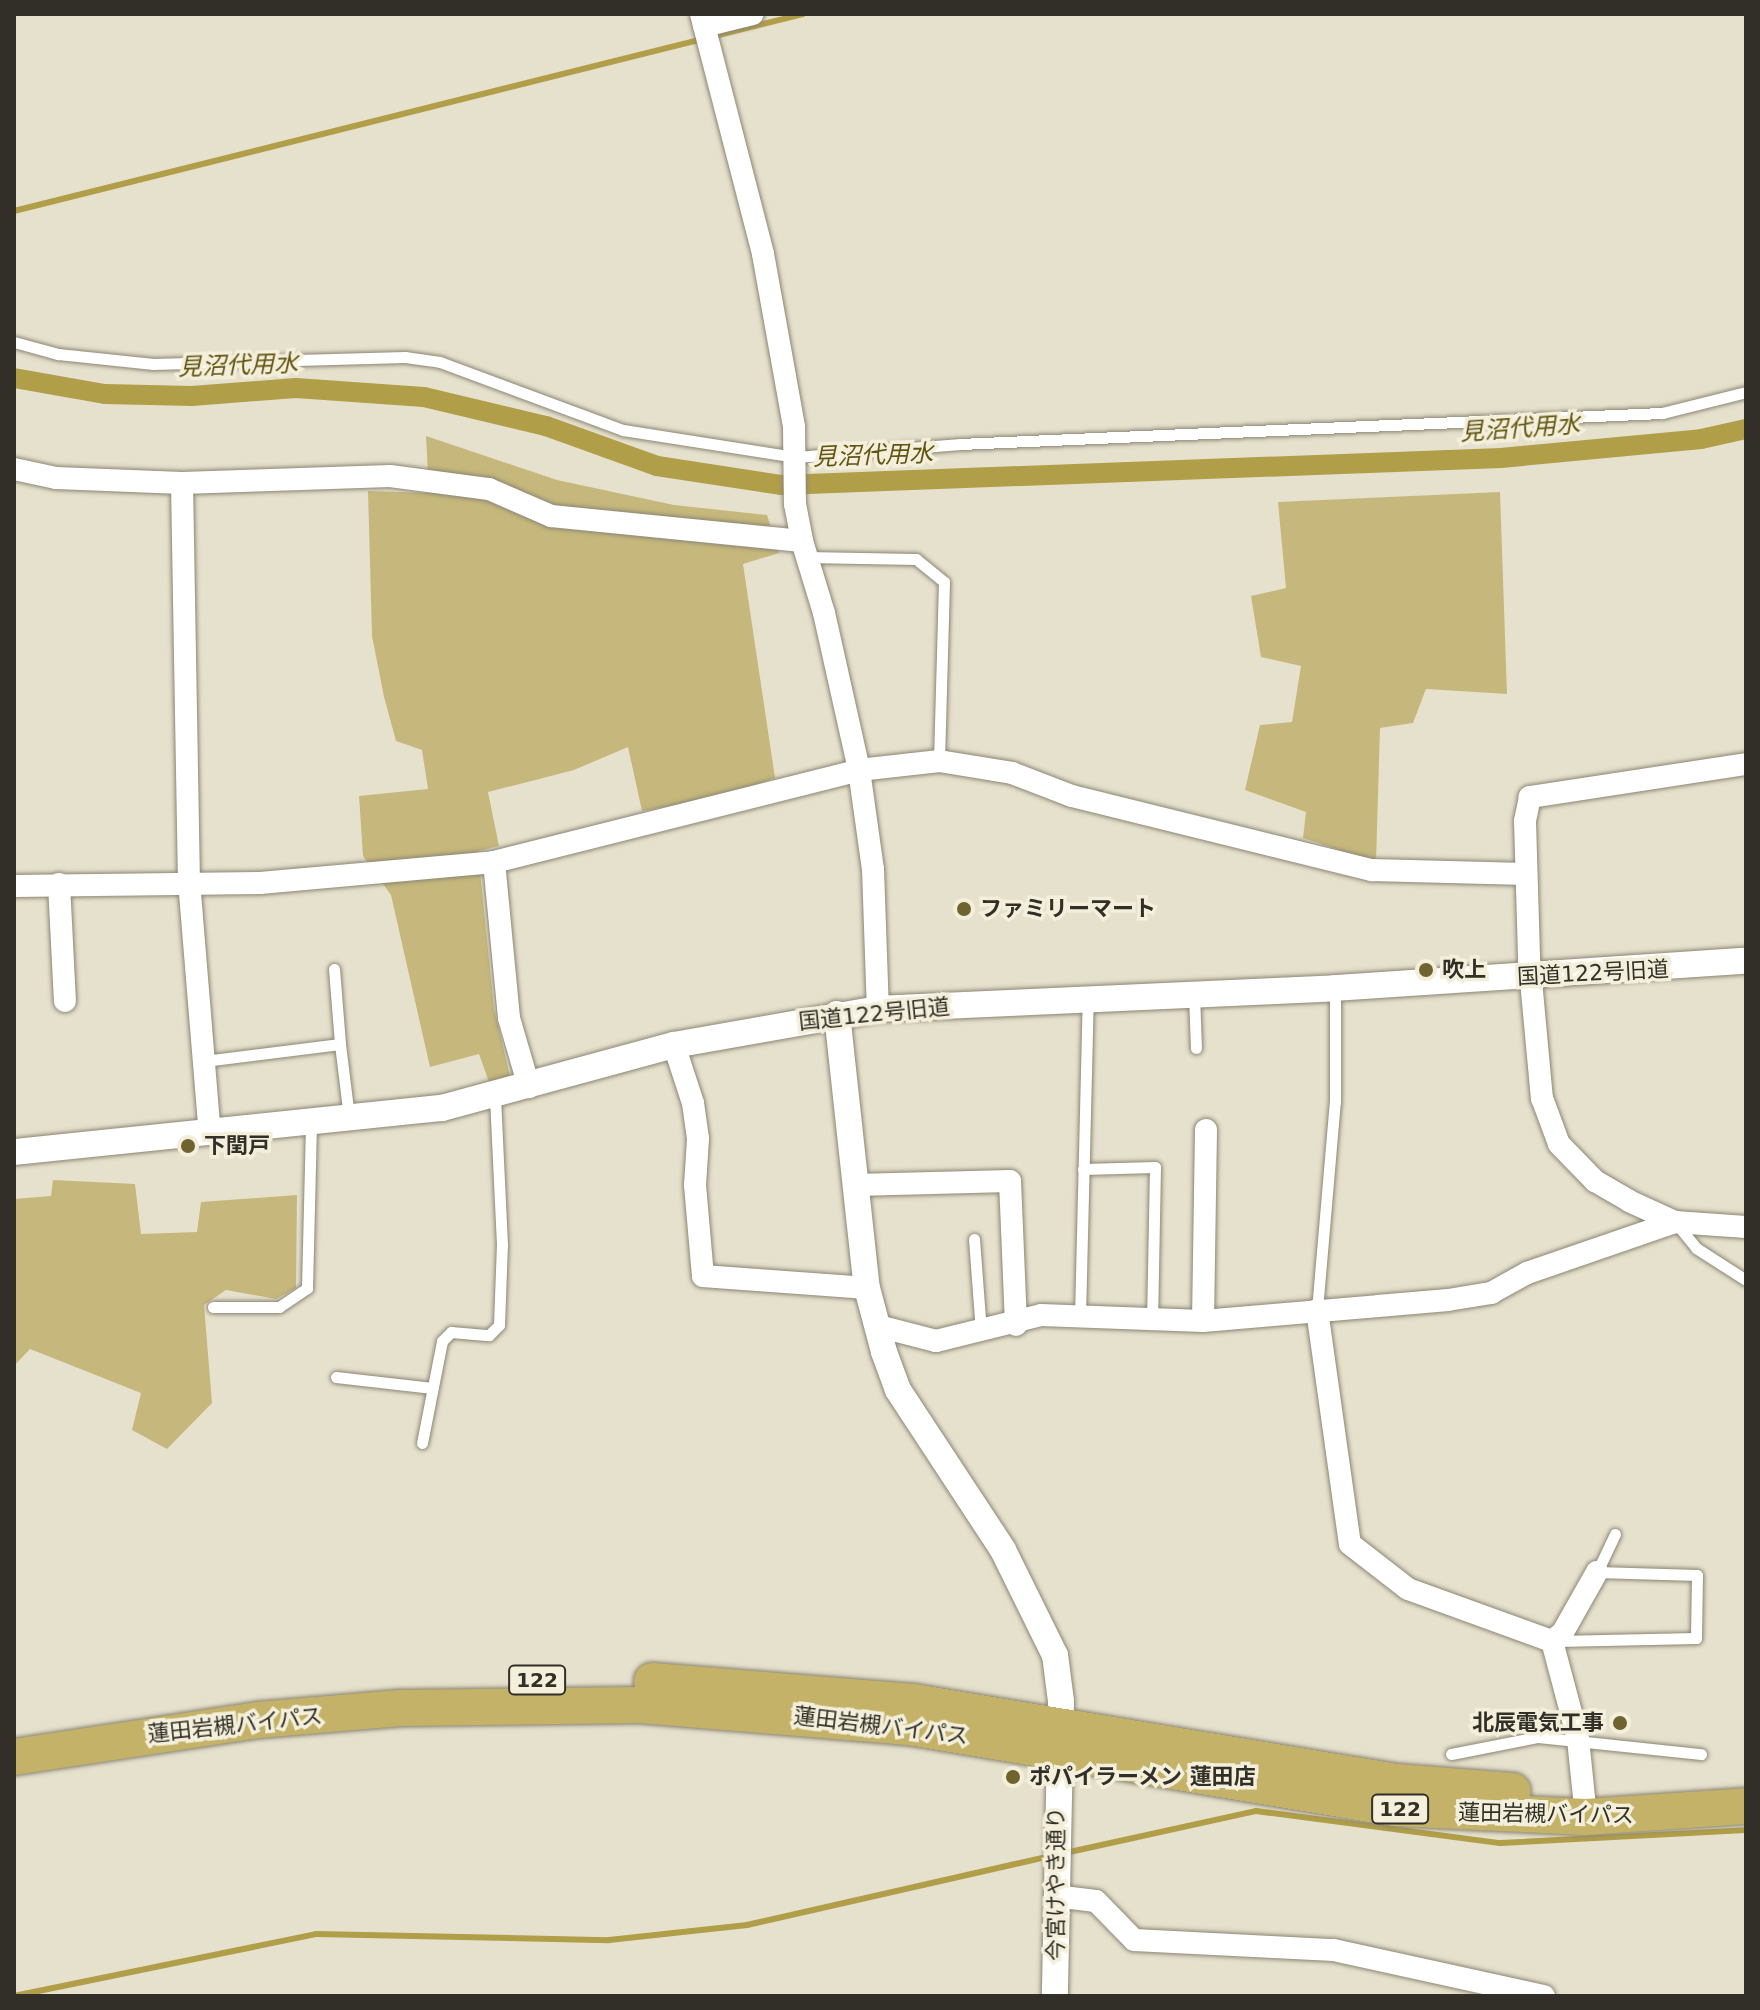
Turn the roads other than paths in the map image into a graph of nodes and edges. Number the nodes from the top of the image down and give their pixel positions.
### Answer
1 (753, 14) edge
2 (702, 20) edge
3 (14, 342) edge
4 (1746, 392) edge
5 (796, 462) junction
6 (14, 469) edge
7 (182, 483) junction
8 (804, 549) junction
9 (939, 761) junction
10 (1746, 764) edge
11 (859, 770) junction
12 (494, 862) junction
13 (1525, 874) junction
14 (189, 881) junction
15 (59, 884) junction
16 (14, 886) edge
17 (1746, 961) edge
18 (334, 969) dead end
19 (1532, 976) junction
20 (1335, 988) junction
21 (1194, 993) junction
22 (1088, 999) junction
23 (65, 1001) dead end
24 (878, 1009) junction
25 (837, 1014) junction
26 (340, 1044) junction
27 (674, 1045) junction
28 (1196, 1048) dead end
29 (204, 1061) junction
30 (529, 1087) junction
31 (495, 1097) junction
32 (350, 1121) junction
33 (311, 1125) junction
34 (1206, 1130) dead end
35 (210, 1134) junction
36 (14, 1152) edge
37 (1083, 1169) junction
38 (855, 1185) junction
39 (1675, 1222) junction
40 (1746, 1227) edge
41 (974, 1239) dead end
42 (1746, 1280) edge
43 (867, 1288) junction
44 (213, 1307) dead end
45 (1317, 1310) junction
46 (1080, 1318) junction
47 (1152, 1320) junction
48 (1203, 1321) junction
49 (1016, 1325) junction
50 (878, 1326) junction
51 (981, 1333) junction
52 (336, 1377) dead end
53 (432, 1388) junction
54 (422, 1443) dead end
55 (1615, 1534) dead end
56 (1597, 1572) junction
57 (1552, 1641) junction
58 (14, 1734) edge
59 (1059, 1738) junction
60 (1578, 1739) junction
61 (1451, 1754) dead end
62 (1701, 1754) dead end
63 (14, 1757) edge
64 (1746, 1781) edge
65 (1585, 1805) junction
66 (1746, 1806) edge
67 (1055, 1902) junction
68 (1055, 1996) edge
69 (1544, 1996) edge

1 - 2 street
2 - 5 street
3 - 5 lane
4 - 5 lane
5 - 8 street
6 - 7 street
7 - 8 street
7 - 14 street
8 - 9 lane
8 - 11 street
9 - 11 street
9 - 13 street
10 - 13 street
11 - 12 street
11 - 24 street
12 - 14 street
12 - 30 street
13 - 19 street
14 - 15 street
14 - 29 street
15 - 16 street
15 - 23 street
17 - 19 street, 国道122号旧道
18 - 26 lane
19 - 20 street, 国道122号旧道
19 - 39 street
20 - 21 street, 国道122号旧道
20 - 45 lane
21 - 22 street, 国道122号旧道
21 - 28 lane
22 - 24 street, 国道122号旧道
22 - 37 lane
24 - 25 street, 国道122号旧道
25 - 27 street, 国道122号旧道
25 - 38 street, 今宮けやき通り
26 - 29 lane
26 - 32 lane
27 - 30 street, 国道122号旧道
27 - 43 street
29 - 35 street
30 - 31 street, 国道122号旧道
31 - 32 street, 国道122号旧道
31 - 53 lane
32 - 33 street, 国道122号旧道
33 - 35 street, 国道122号旧道
33 - 44 lane
34 - 48 street
35 - 36 street, 国道122号旧道
37 - 46 lane
37 - 47 lane
38 - 43 street, 今宮けやき通り
38 - 49 street
39 - 40 street
39 - 42 lane
39 - 45 street
41 - 51 lane
43 - 50 street, 今宮けやき通り
45 - 48 street
45 - 57 street
46 - 47 street
46 - 49 street
47 - 48 street
49 - 51 street
50 - 51 street
50 - 59 street, 今宮けやき通り
52 - 53 lane
53 - 54 lane
55 - 56 lane
56 - 57 street
56 - 57 lane
57 - 60 street
58 - 59 highway, 蓮田岩槻バイパス / 122
59 - 63 highway, 蓮田岩槻バイパス / 122
59 - 65 highway, 蓮田岩槻バイパス / 122
59 - 67 street, 今宮けやき通り
60 - 61 lane
60 - 62 lane
60 - 65 street
64 - 65 highway, 蓮田岩槻バイパス / 122
65 - 66 highway, 蓮田岩槻バイパス / 122
67 - 68 street, 今宮けやき通り
67 - 69 street

